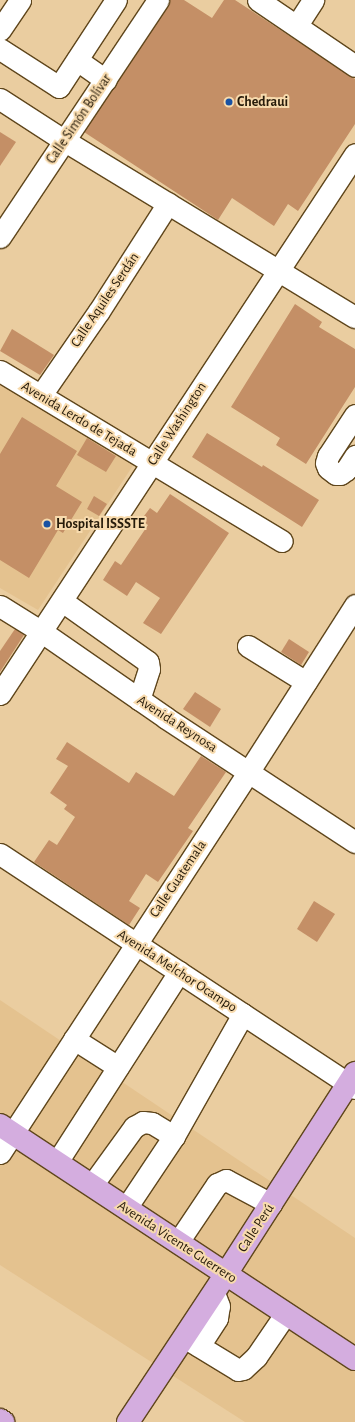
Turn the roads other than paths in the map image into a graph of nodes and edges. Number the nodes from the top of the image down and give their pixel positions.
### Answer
1 (20, 0) edge
2 (116, 0) edge
3 (158, 0) edge
4 (258, 0) edge
5 (313, 0) edge
6 (297, 25) junction
7 (0, 30) edge
8 (0, 49) edge
9 (76, 60) junction
10 (355, 66) edge
11 (106, 80) junction
12 (0, 99) edge
13 (65, 141) junction
14 (355, 154) edge
15 (168, 203) junction
16 (0, 237) edge
17 (278, 270) junction
18 (355, 317) edge
19 (0, 372) edge
20 (40, 395) junction
21 (355, 415) edge
22 (355, 456) edge
23 (152, 463) junction
24 (282, 541) dead end
25 (62, 602) junction
26 (0, 606) edge
27 (355, 606) edge
28 (42, 632) junction
29 (248, 646) dead end
30 (306, 682) junction
31 (0, 694) edge
32 (138, 699) junction
33 (249, 771) junction
34 (355, 842) edge
35 (0, 854) edge
36 (135, 943) junction
37 (179, 972) junction
38 (243, 1014) junction
39 (74, 1039) junction
40 (118, 1067) junction
41 (353, 1082) edge
42 (6, 1129) edge
43 (174, 1136) junction
44 (0, 1153) edge
45 (57, 1162) junction
46 (92, 1186) junction
47 (271, 1204) junction
48 (126, 1208) junction
49 (178, 1242) junction
50 (226, 1274) junction
51 (286, 1313) junction
52 (192, 1341) junction
53 (355, 1358) edge
54 (0, 1420) edge
55 (3, 1422) edge
56 (128, 1422) edge

1 - 7 street
2 - 9 street
3 - 11 street, Calle Simón Bolívar
4 - 6 street
5 - 6 street
6 - 10 street
8 - 9 street
9 - 11 street
11 - 13 street, Calle Simón Bolívar
12 - 13 street
13 - 15 street
13 - 16 street, Calle Simón Bolívar
14 - 17 street, Calle Washington
15 - 17 street
15 - 20 street, Calle Aquiles Serdán
17 - 18 street
17 - 23 street, Calle Washington
19 - 20 street, Avenida Lerdo de Tejada
20 - 23 street, Avenida Lerdo de Tejada
21 - 22 street
23 - 24 street, Avenida Lerdo de Tejada
23 - 25 street, Calle Washington
25 - 28 street, Calle Washington
25 - 32 street
26 - 28 street, Avenida Reynosa
27 - 30 street, Calle Guatemala
28 - 31 street, Calle Washington
28 - 32 street, Avenida Reynosa
29 - 30 street
30 - 33 street, Calle Guatemala
32 - 33 street, Avenida Reynosa
33 - 34 street, Avenida Reynosa
33 - 36 street, Calle Guatemala
35 - 36 street, Avenida Melchor Ocampo
36 - 37 street, Avenida Melchor Ocampo
36 - 39 street, Calle Guatemala
37 - 38 street, Avenida Melchor Ocampo
37 - 40 street
38 - 41 street, Avenida Melchor Ocampo
38 - 43 street
39 - 40 street
39 - 42 street, Calle Guatemala
40 - 45 street
41 - 47 main road, Calle Perú
42 - 44 street, Calle Guatemala
42 - 45 main road, Avenida Vicente Guerrero
43 - 46 street
43 - 48 street
45 - 46 main road, Avenida Vicente Guerrero
46 - 48 main road, Avenida Vicente Guerrero
47 - 49 street
47 - 50 main road, Calle Perú
48 - 49 main road, Avenida Vicente Guerrero
49 - 50 main road, Avenida Vicente Guerrero
50 - 51 main road, Avenida Vicente Guerrero
50 - 52 main road, Calle Perú
51 - 52 street
51 - 53 main road, Avenida Vicente Guerrero
52 - 56 main road, Calle Perú
54 - 55 main road

